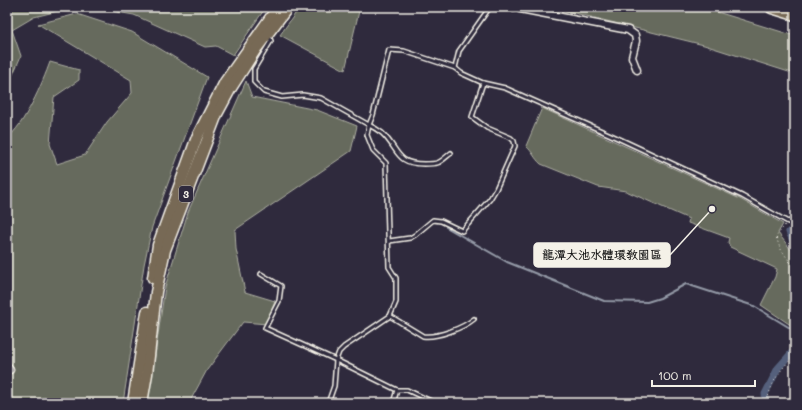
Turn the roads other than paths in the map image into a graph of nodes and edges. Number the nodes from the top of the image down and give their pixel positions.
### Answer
1 (278, 7) edge
2 (288, 7) edge
3 (490, 7) edge
4 (510, 7) edge
5 (772, 7) edge
6 (795, 14) edge
7 (265, 32) junction
8 (455, 68) junction
9 (637, 70) dead end
10 (483, 83) junction
11 (369, 125) junction
12 (451, 153) dead end
13 (795, 219) edge
14 (388, 241) junction
15 (261, 274) dead end
16 (390, 316) junction
17 (474, 319) dead end
18 (336, 360) junction
19 (397, 390) junction
20 (133, 403) edge
21 (142, 403) edge
22 (328, 403) edge
23 (393, 403) edge
24 (435, 403) edge

1 - 7 main road, 3
2 - 7 main road, 3
3 - 8 lane
4 - 9 street
5 - 6 highway
7 - 11 lane
7 - 20 main road, 3
7 - 21 main road, 3
8 - 10 lane
8 - 11 lane
10 - 13 lane
10 - 14 lane
11 - 12 lane
11 - 14 lane
14 - 16 lane
15 - 18 lane
16 - 17 lane
16 - 18 lane
18 - 19 lane
18 - 22 lane
19 - 23 lane
19 - 24 lane

